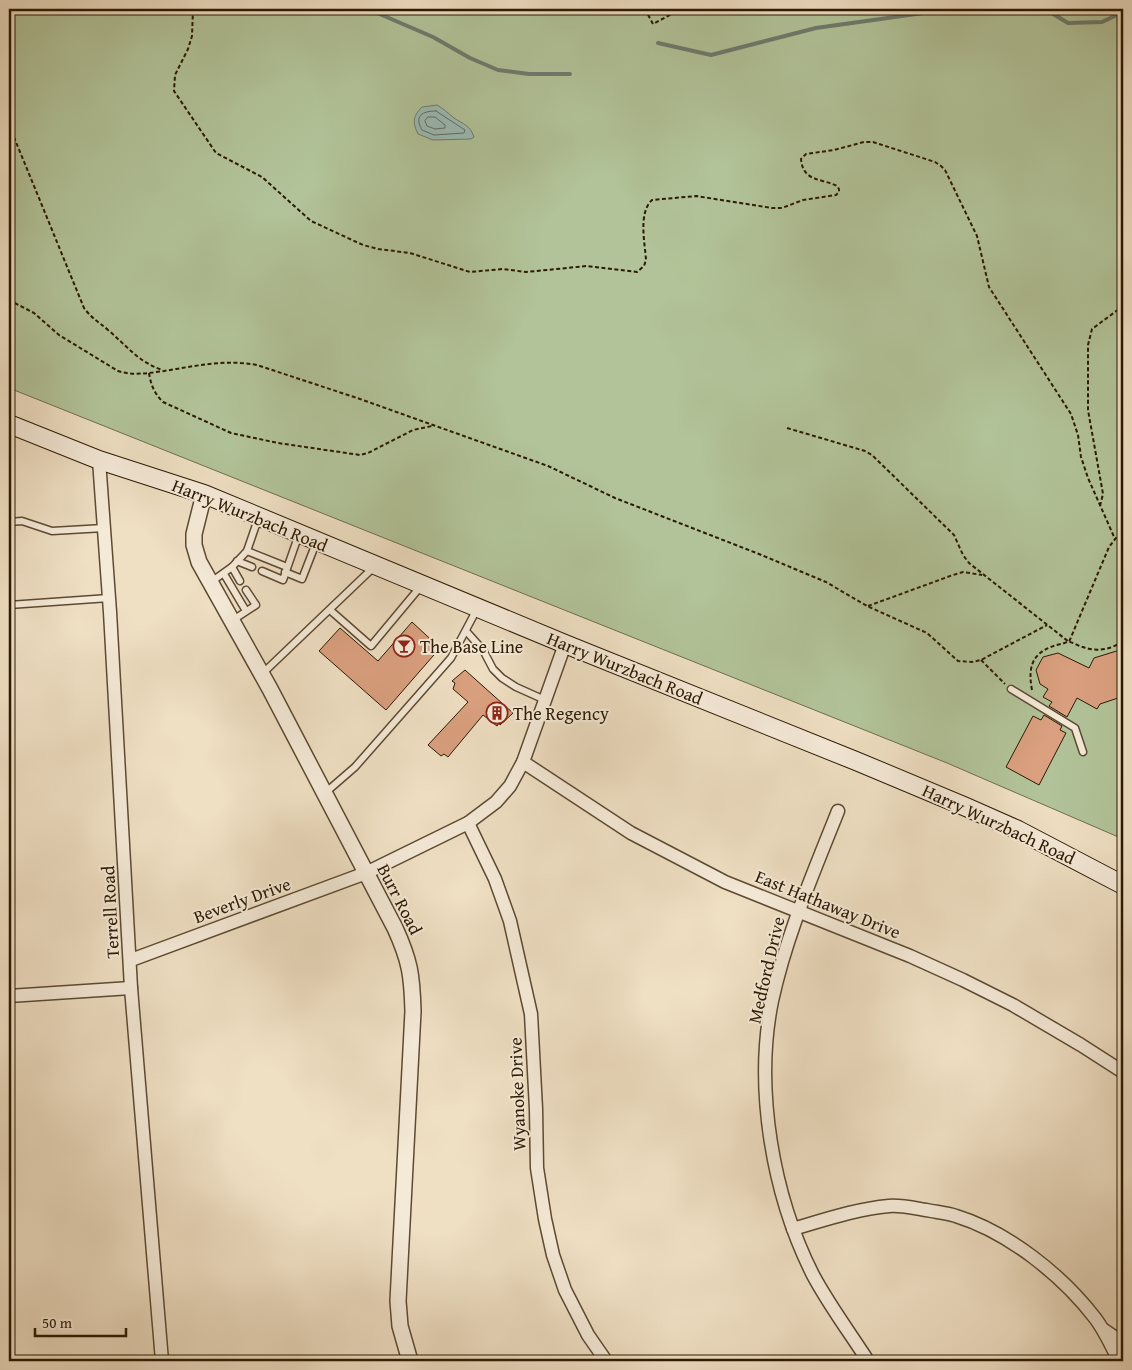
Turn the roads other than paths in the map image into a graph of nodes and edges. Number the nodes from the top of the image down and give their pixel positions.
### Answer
1 (9, 424) edge
2 (99, 460) junction
3 (204, 494) junction
4 (259, 517) junction
5 (9, 522) edge
6 (104, 528) junction
7 (299, 534) junction
8 (317, 541) junction
9 (247, 550) junction
10 (237, 562) junction
11 (375, 566) junction
12 (232, 567) junction
13 (252, 568) dead end
14 (286, 569) junction
15 (262, 571) dead end
16 (224, 574) junction
17 (240, 581) dead end
18 (210, 583) junction
19 (422, 585) junction
20 (246, 590) dead end
21 (109, 598) junction
22 (9, 606) edge
23 (477, 608) junction
24 (330, 610) junction
25 (246, 611) junction
26 (232, 621) junction
27 (466, 631) junction
28 (565, 644) junction
29 (262, 674) junction
30 (1011, 689) road end
31 (545, 700) junction
32 (1082, 752) dead end
33 (523, 762) junction
34 (324, 793) junction
35 (838, 812) dead end
36 (468, 823) junction
37 (366, 873) junction
38 (1120, 881) edge
39 (798, 911) junction
40 (131, 960) junction
41 (131, 988) junction
42 (9, 996) edge
43 (1123, 1072) edge
44 (793, 1229) junction
45 (1102, 1329) junction
46 (1123, 1343) edge
47 (162, 1361) edge
48 (410, 1361) edge
49 (606, 1361) edge
50 (868, 1361) edge
51 (1119, 1361) edge

1 - 2 main road, Harry Wurzbach Road
2 - 3 main road, Harry Wurzbach Road
2 - 6 street, Terrell Road
3 - 4 main road, Harry Wurzbach Road
3 - 18 street, Burr Road
4 - 7 main road, Harry Wurzbach Road
4 - 9 lane
5 - 6 lane
6 - 21 street, Terrell Road
7 - 8 main road, Harry Wurzbach Road
7 - 14 lane
8 - 11 main road, Harry Wurzbach Road
8 - 14 lane
9 - 10 lane
9 - 14 lane
10 - 12 lane
10 - 13 lane
11 - 19 main road, Harry Wurzbach Road
11 - 24 lane
12 - 16 lane
12 - 17 lane
14 - 15 lane
16 - 18 lane
16 - 25 lane
18 - 26 street, Burr Road
19 - 23 main road, Harry Wurzbach Road
19 - 24 lane
20 - 25 lane
21 - 22 lane
21 - 40 street, Terrell Road
23 - 27 lane
23 - 28 main road, Harry Wurzbach Road
24 - 29 lane
25 - 26 lane
26 - 29 street, Burr Road
27 - 31 lane
27 - 34 lane
28 - 31 street, Beverly Drive
28 - 38 main road, Harry Wurzbach Road
29 - 34 street, Burr Road
30 - 32 lane
31 - 33 street, Beverly Drive
33 - 36 street, Beverly Drive
33 - 39 street, East Hathaway Drive
34 - 37 street, Burr Road
35 - 39 street, Medford Drive
36 - 37 street, Beverly Drive
36 - 49 street, Wyanoke Drive
37 - 40 street, Beverly Drive
37 - 48 street, Burr Road
39 - 43 street, East Hathaway Drive
39 - 44 street, Medford Drive
40 - 41 street, Terrell Road
41 - 42 street
41 - 47 street, Terrell Road
44 - 45 street
44 - 50 street, Medford Drive
45 - 46 street
45 - 51 street

